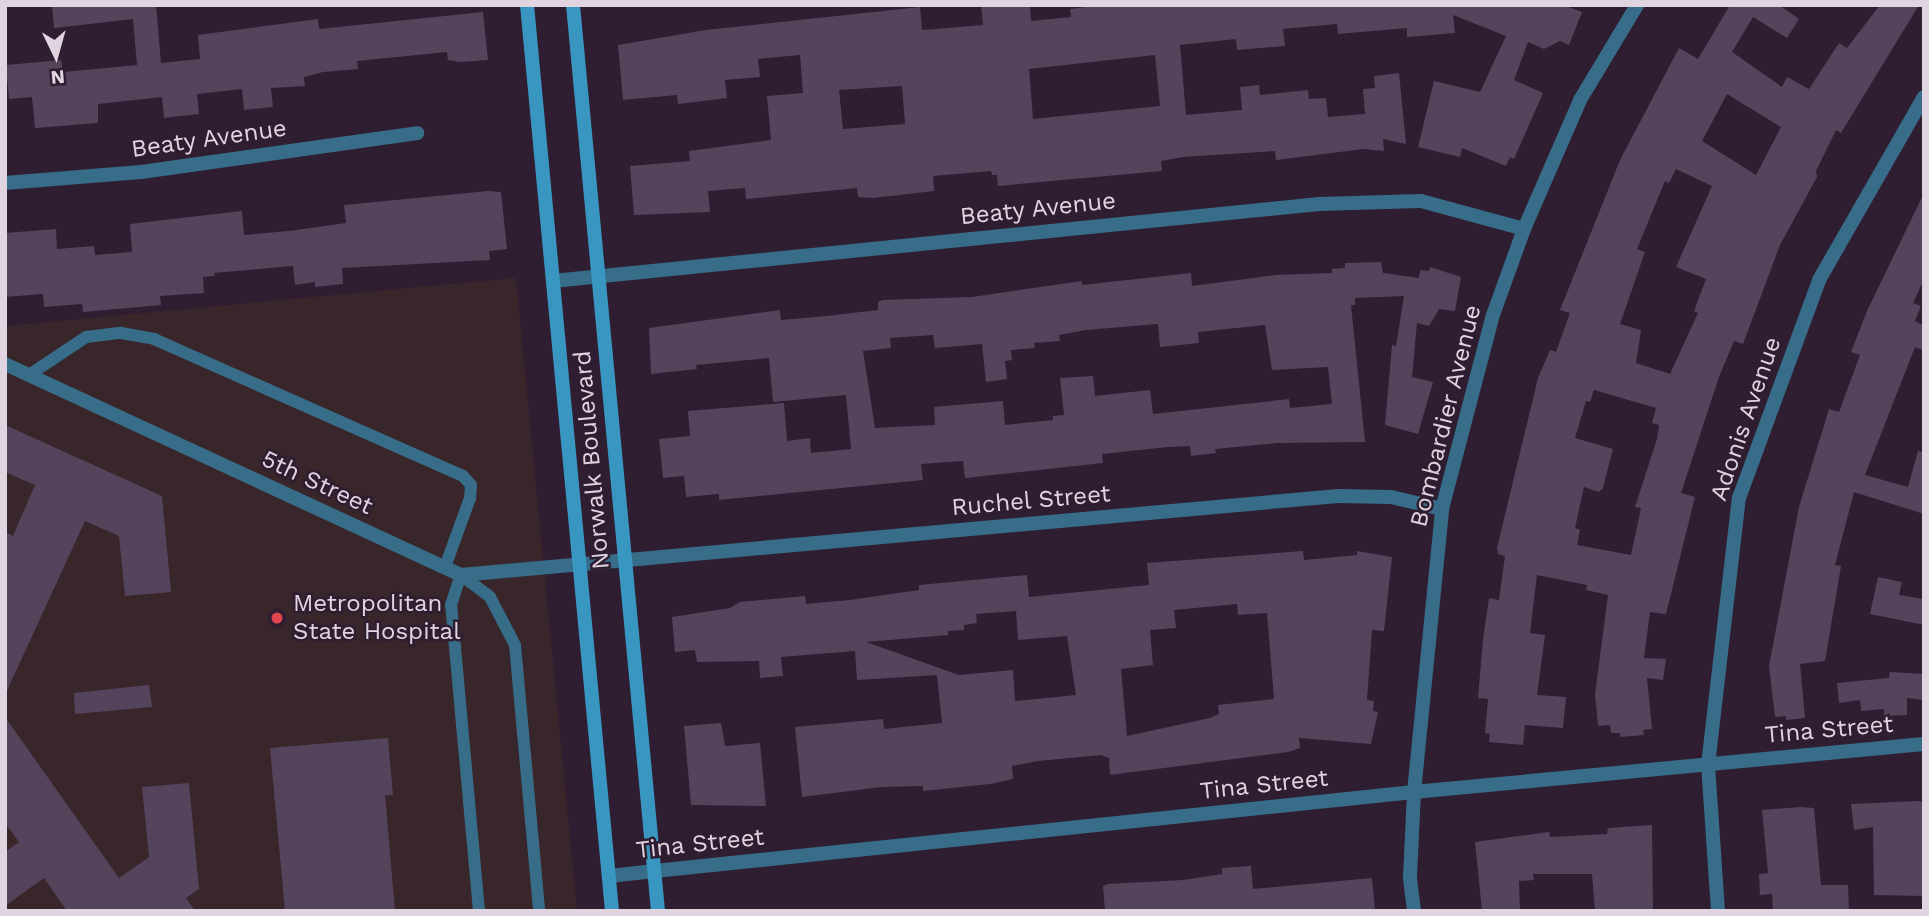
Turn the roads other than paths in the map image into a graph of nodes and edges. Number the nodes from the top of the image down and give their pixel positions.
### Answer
1 (527, 5) edge
2 (573, 5) edge
3 (1637, 5) edge
4 (1924, 97) edge
5 (417, 132) dead end
6 (5, 183) edge
7 (1524, 229) junction
8 (598, 277) junction
9 (553, 281) junction
10 (5, 363) edge
11 (29, 375) junction
12 (1442, 509) junction
13 (624, 562) junction
14 (445, 567) junction
15 (579, 567) junction
16 (461, 575) junction
17 (1924, 744) edge
18 (1708, 765) junction
19 (1413, 792) junction
20 (655, 871) junction
21 (609, 876) junction
22 (479, 911) edge
23 (539, 911) edge
24 (612, 911) edge
25 (659, 911) edge
26 (1414, 911) edge
27 (1718, 911) edge

1 - 9 main road, Norwalk Boulevard
2 - 8 main road, Norwalk Boulevard
3 - 7 street, Bombardier Avenue
4 - 18 street, Adonis Avenue
5 - 6 street, Beaty Avenue
7 - 8 street, Beaty Avenue
7 - 12 street, Bombardier Avenue
8 - 9 street, Beaty Avenue
8 - 13 main road, Norwalk Boulevard
9 - 15 main road, Norwalk Boulevard
10 - 11 street, 5th Street
11 - 14 street, 5th Street
11 - 14 lane
12 - 13 street, Ruchel Street
12 - 19 street, Bombardier Avenue
13 - 15 street
13 - 20 main road, Norwalk Boulevard
14 - 16 street, 5th Street
15 - 16 street
15 - 21 main road, Norwalk Boulevard
16 - 22 lane
16 - 23 lane
17 - 18 street, Tina Street
18 - 19 street, Tina Street
18 - 27 street, Adonis Avenue
19 - 20 street, Tina Street
19 - 26 street, Bombardier Avenue
20 - 21 street, Tina Street
20 - 25 main road, Norwalk Boulevard
21 - 24 main road, Norwalk Boulevard

